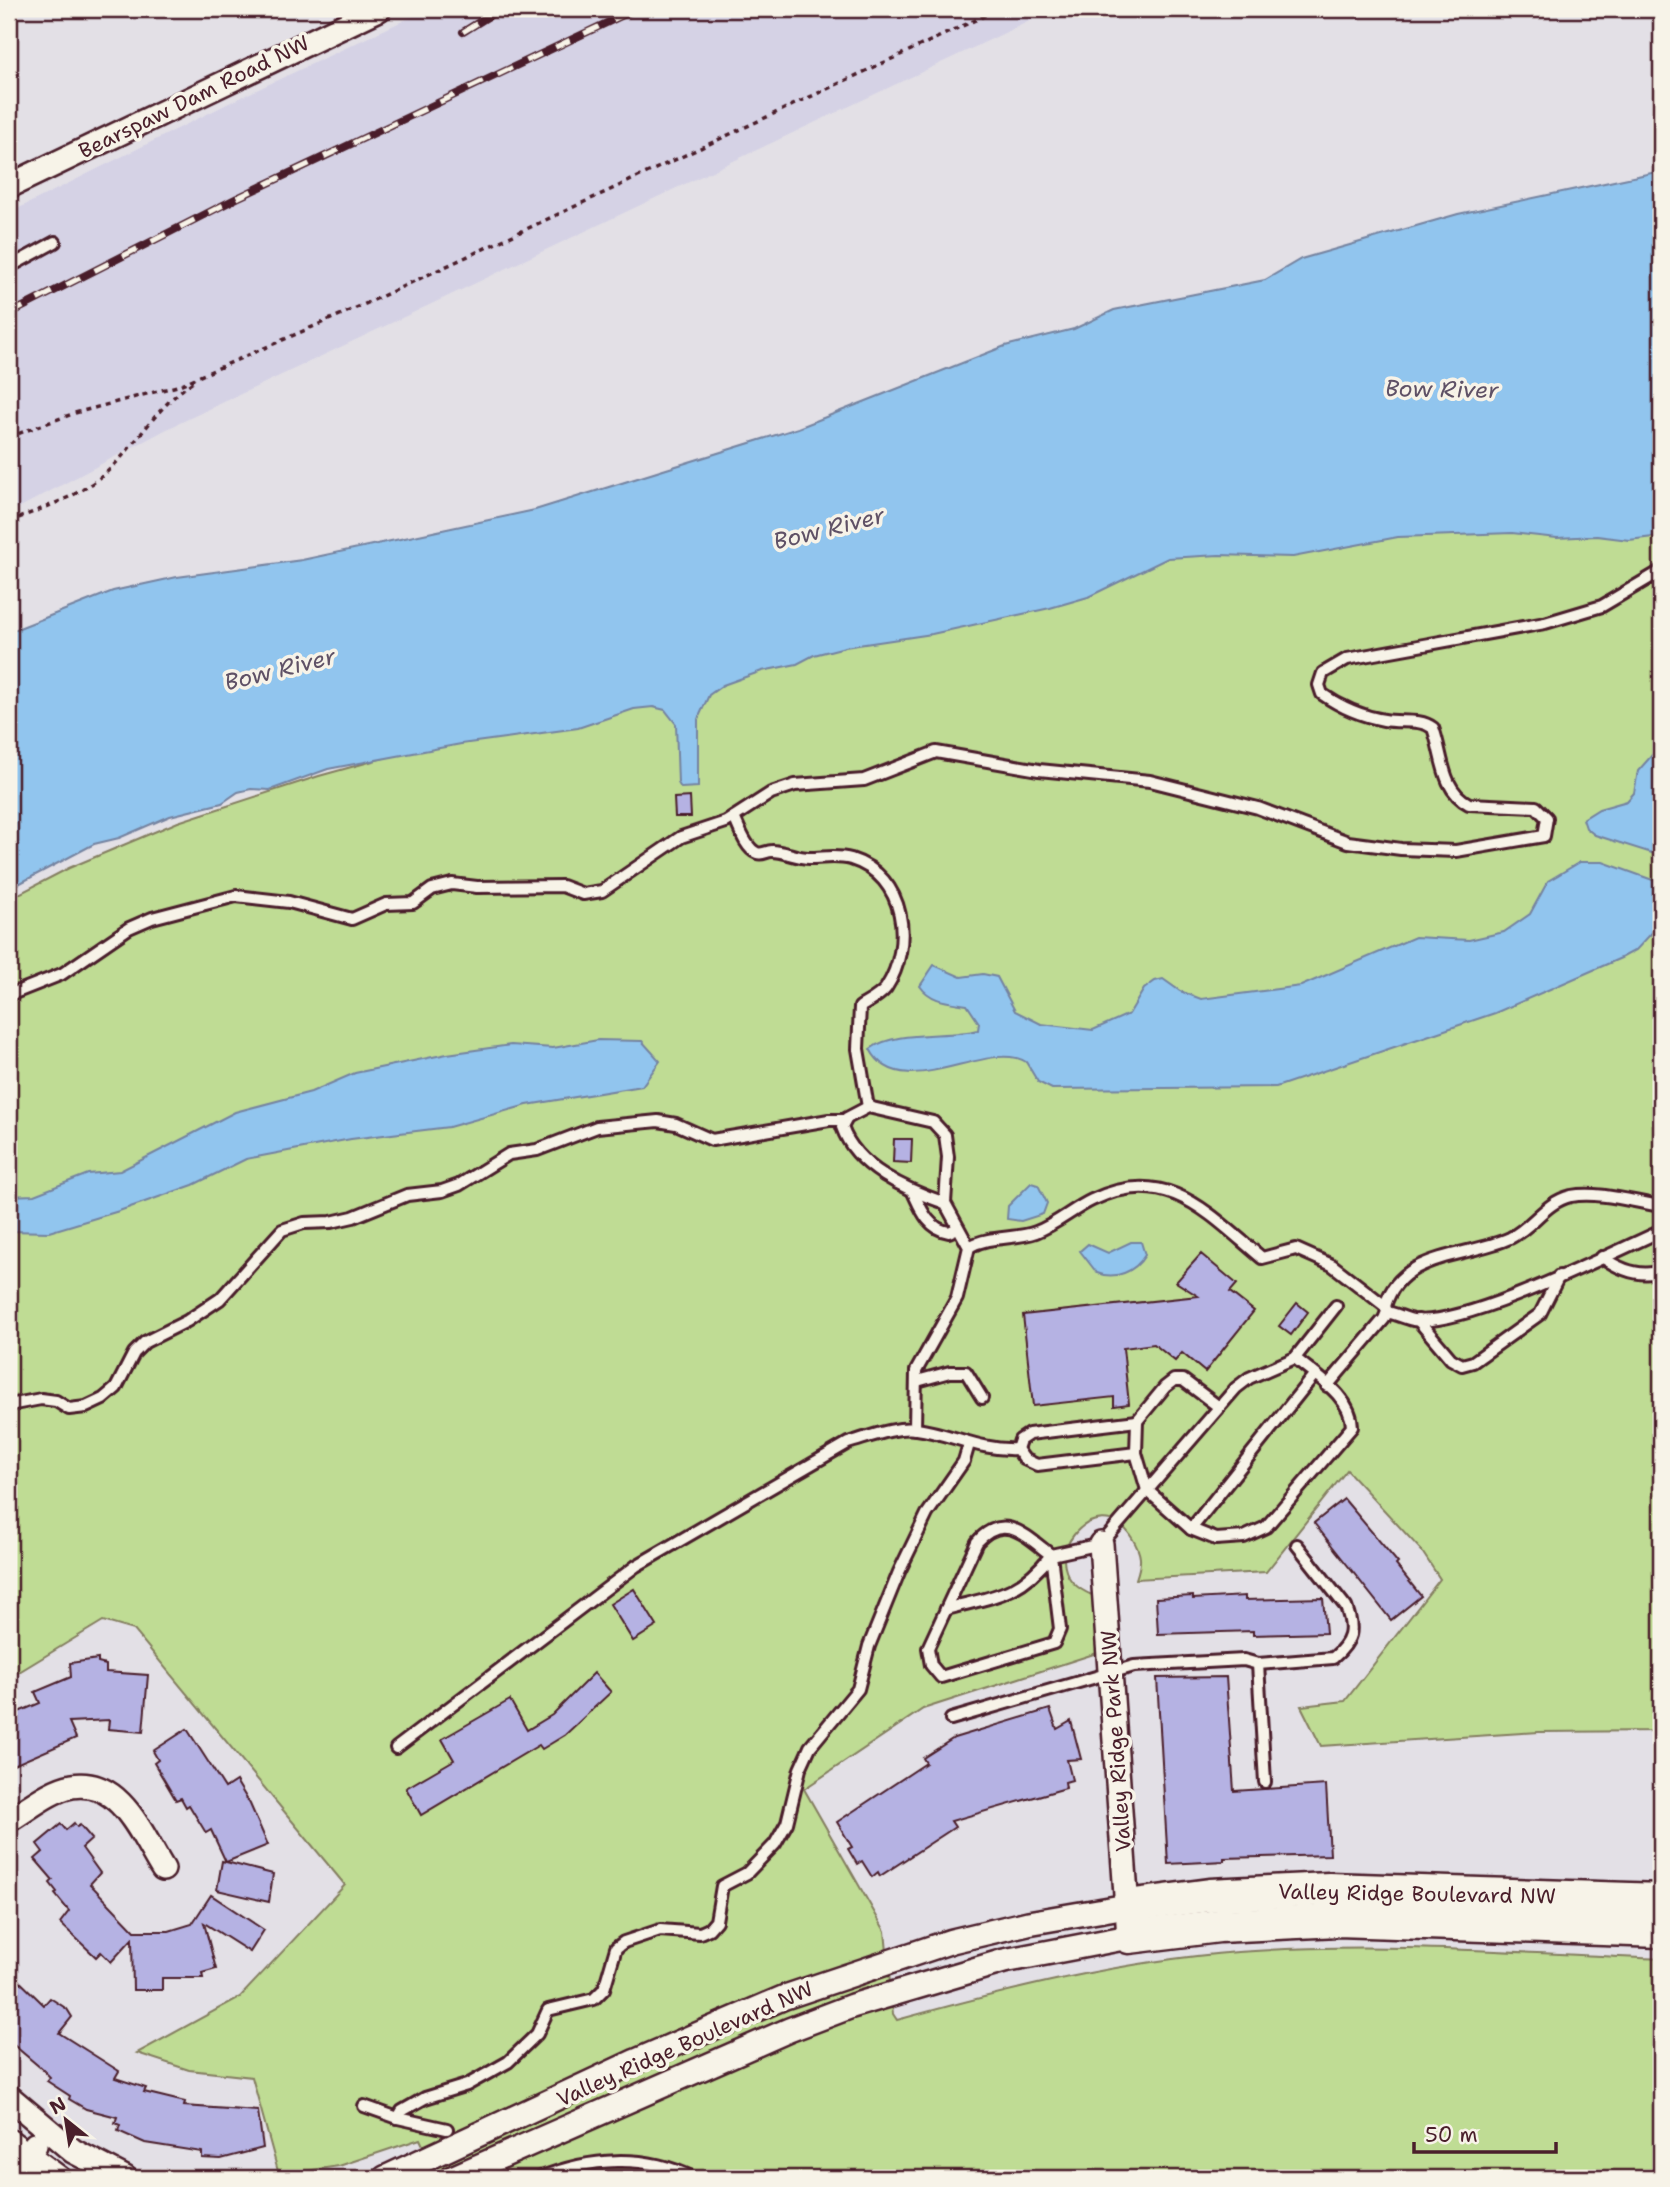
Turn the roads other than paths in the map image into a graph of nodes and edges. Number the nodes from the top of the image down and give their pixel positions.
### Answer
1 (379, 9) edge
2 (9, 186) edge
3 (55, 242) dead end
4 (9, 267) edge
5 (1661, 571) edge
6 (734, 817) junction
7 (9, 995) edge
8 (868, 1107) junction
9 (845, 1120) junction
10 (914, 1192) junction
11 (945, 1203) junction
12 (1661, 1206) edge
13 (958, 1228) junction
14 (1661, 1231) edge
15 (968, 1247) junction
16 (1602, 1257) junction
17 (1661, 1271) edge
18 (1559, 1276) junction
19 (1336, 1306) dead end
20 (1386, 1309) junction
21 (1418, 1320) junction
22 (1295, 1358) junction
23 (1314, 1375) junction
24 (917, 1381) junction
25 (1327, 1385) junction
26 (982, 1398) dead end
27 (9, 1405) edge
28 (1219, 1408) junction
29 (1137, 1421) junction
30 (915, 1429) junction
31 (969, 1444) junction
32 (1017, 1450) junction
33 (1136, 1453) junction
34 (1147, 1490) junction
35 (1191, 1529) junction
36 (1101, 1544) junction
37 (1297, 1545) dead end
38 (1051, 1555) junction
39 (946, 1609) junction
40 (1258, 1664) junction
41 (1112, 1672) junction
42 (951, 1719) dead end
43 (396, 1748) dead end
44 (1265, 1782) dead end
45 (9, 1820) edge
46 (163, 1870) dead end
47 (1661, 1900) edge
48 (1127, 1906) junction
49 (1661, 1931) edge
50 (1129, 1937) junction
51 (9, 2097) edge
52 (364, 2106) dead end
53 (398, 2118) junction
54 (447, 2129) dead end
55 (46, 2131) junction
56 (9, 2141) edge
57 (26, 2157) junction
58 (9, 2178) edge
59 (59, 2178) edge
60 (125, 2178) edge
61 (385, 2178) edge
62 (452, 2178) edge
63 (539, 2178) edge
64 (693, 2178) edge

1 - 2 street, Bearspaw Dam Road NW
3 - 4 lane
5 - 6 lane
6 - 7 lane
6 - 8 lane
8 - 9 lane
8 - 11 lane
9 - 10 lane
9 - 27 lane
10 - 11 lane
10 - 13 lane
11 - 13 lane
12 - 20 lane
13 - 15 lane
14 - 16 lane
15 - 20 lane
15 - 24 lane
16 - 17 lane
16 - 18 lane
18 - 21 lane
18 - 21 lane
19 - 22 lane
20 - 21 lane
20 - 25 lane
22 - 23 lane
22 - 28 lane
23 - 25 lane
23 - 35 lane
24 - 26 lane
24 - 30 lane
25 - 35 lane
28 - 29 lane
28 - 34 lane
29 - 32 lane
29 - 33 lane
30 - 31 lane
30 - 43 lane
31 - 32 lane
31 - 53 lane
32 - 33 lane
33 - 34 lane
34 - 35 lane
34 - 36 lane
36 - 38 lane
36 - 41 street, Valley Ridge Park NW
37 - 40 lane
38 - 39 lane
38 - 39 lane
38 - 39 lane
40 - 41 lane
40 - 44 lane
41 - 42 lane
41 - 48 street, Valley Ridge Park NW
45 - 46 street
47 - 48 street, Valley Ridge Boulevard NW
48 - 50 street, Valley Ridge Park NW
48 - 61 street, Valley Ridge Boulevard NW
49 - 50 street, Valley Ridge Boulevard NW
50 - 62 street, Valley Ridge Boulevard NW
51 - 55 street
52 - 53 lane
53 - 54 lane
55 - 57 street
55 - 60 street
56 - 57 street
57 - 58 street
57 - 59 street
63 - 64 lane

